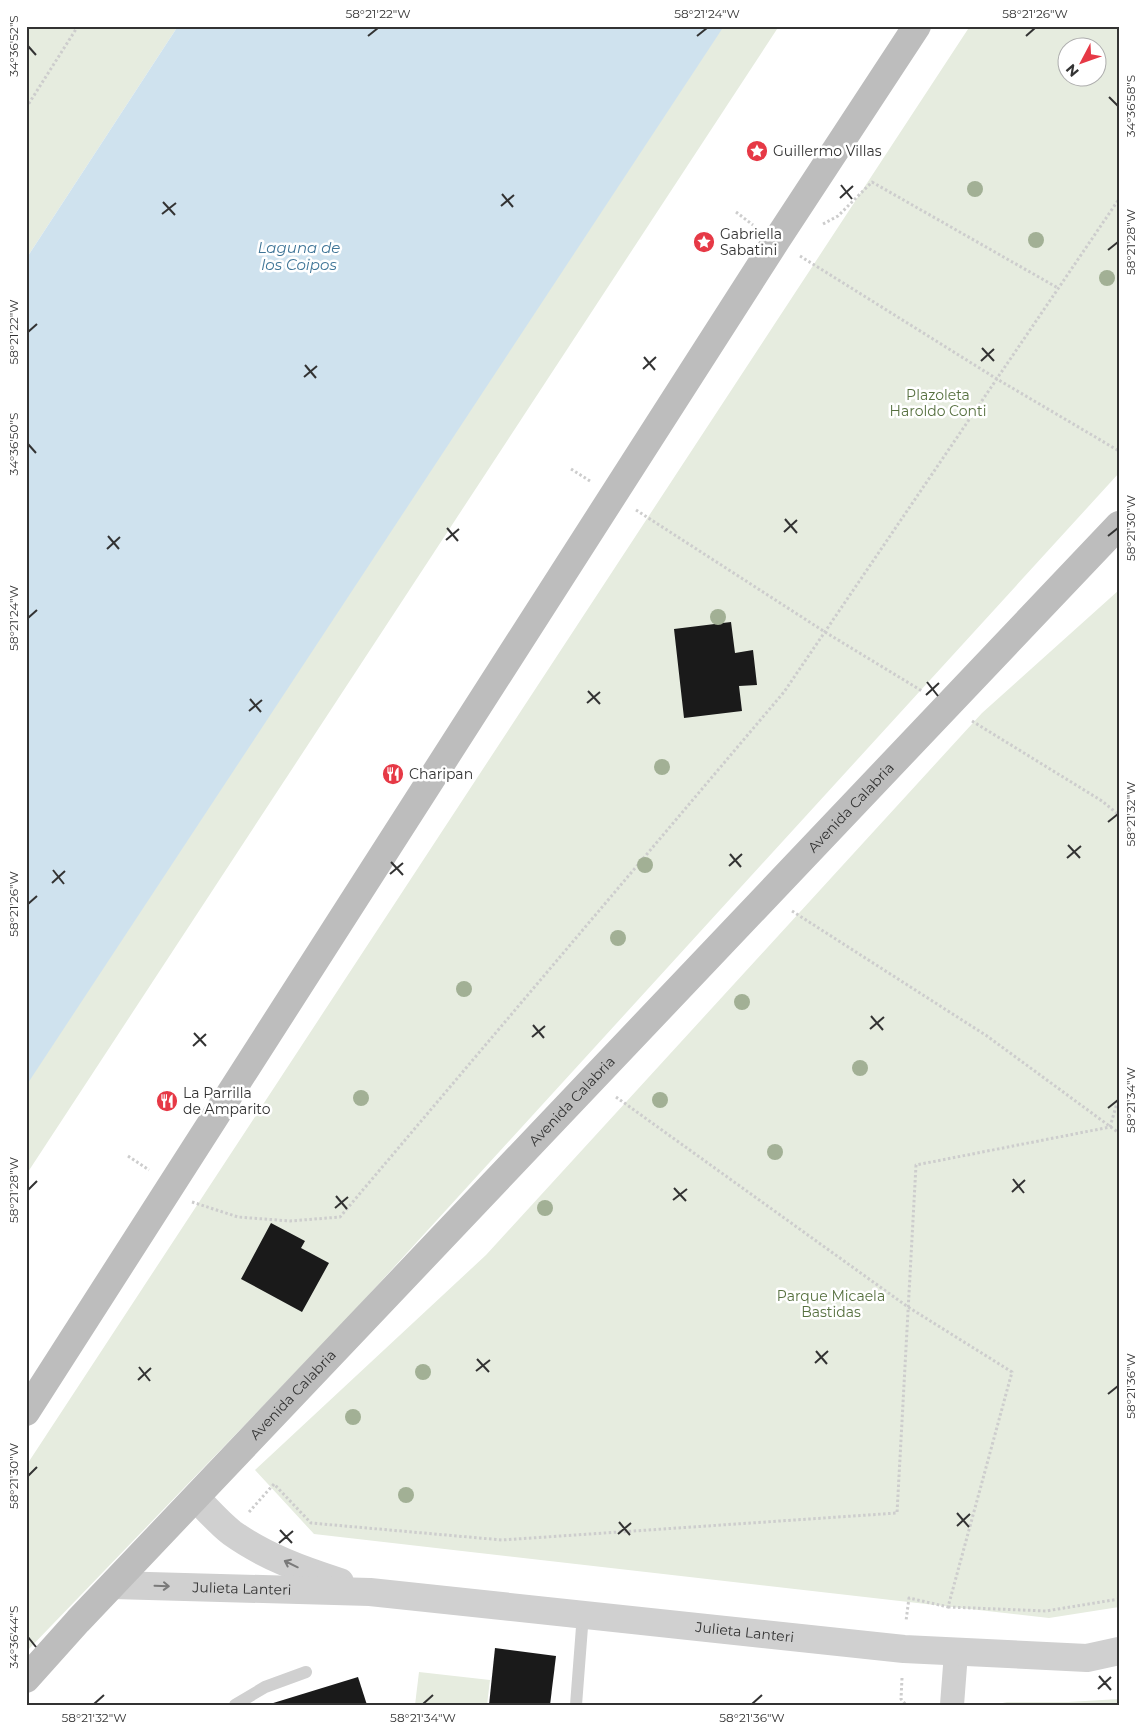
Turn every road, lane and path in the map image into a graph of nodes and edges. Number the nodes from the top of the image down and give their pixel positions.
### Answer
1 (78, 26) edge
2 (917, 26) edge
3 (26, 108) edge
4 (1119, 199) edge
5 (736, 212) dead end
6 (822, 224) dead end
7 (776, 241) junction
8 (1058, 288) junction
9 (996, 379) junction
10 (1119, 451) edge
11 (571, 469) dead end
12 (614, 496) junction
13 (1119, 525) edge
14 (825, 632) junction
15 (948, 706) junction
16 (1119, 815) edge
17 (768, 896) junction
18 (593, 1080) junction
19 (1119, 1096) edge
20 (1110, 1127) junction
21 (1119, 1133) edge
22 (128, 1156) dead end
23 (170, 1186) junction
24 (908, 1307) junction
25 (26, 1412) edge
26 (196, 1498) junction
27 (231, 1532) junction
28 (113, 1584) junction
29 (370, 1592) junction
30 (1119, 1599) edge
31 (948, 1607) junction
32 (582, 1614) junction
33 (904, 1649) junction
34 (1119, 1651) edge
35 (956, 1653) junction
36 (306, 1672) dead end
37 (26, 1679) edge
38 (901, 1699) dead end
39 (1119, 1704) edge
40 (235, 1705) edge
41 (576, 1705) edge
42 (906, 1705) edge
43 (952, 1705) edge
44 (1112, 1705) edge

1 - 3 path
2 - 7 main road
4 - 8 path
5 - 7 path
6 - 8 path
7 - 9 path
7 - 12 main road
8 - 9 path
9 - 10 path
9 - 14 path
11 - 12 path
12 - 14 path
12 - 23 main road
13 - 15 main road, Avenida Calabria
14 - 15 path
14 - 23 path
15 - 16 path
15 - 17 main road, Avenida Calabria
17 - 18 main road, Avenida Calabria
17 - 20 path
18 - 24 path
18 - 26 main road, Avenida Calabria
19 - 20 path
20 - 21 path
20 - 24 path
22 - 23 path
23 - 25 main road
24 - 27 path
24 - 31 path
26 - 27 street, Julieta Lanteri
26 - 28 main road, Avenida Calabria
29 -> 27 street, Julieta Lanteri
28 -> 29 street, Julieta Lanteri
28 - 37 main road, Avenida Calabria
29 - 32 street, Julieta Lanteri
30 - 31 path
31 - 33 path
32 - 33 street, Julieta Lanteri
32 - 41 lane
33 - 35 street, Julieta Lanteri
34 - 35 street, Julieta Lanteri
35 - 43 street
36 - 40 lane
38 - 42 path
39 - 44 path

